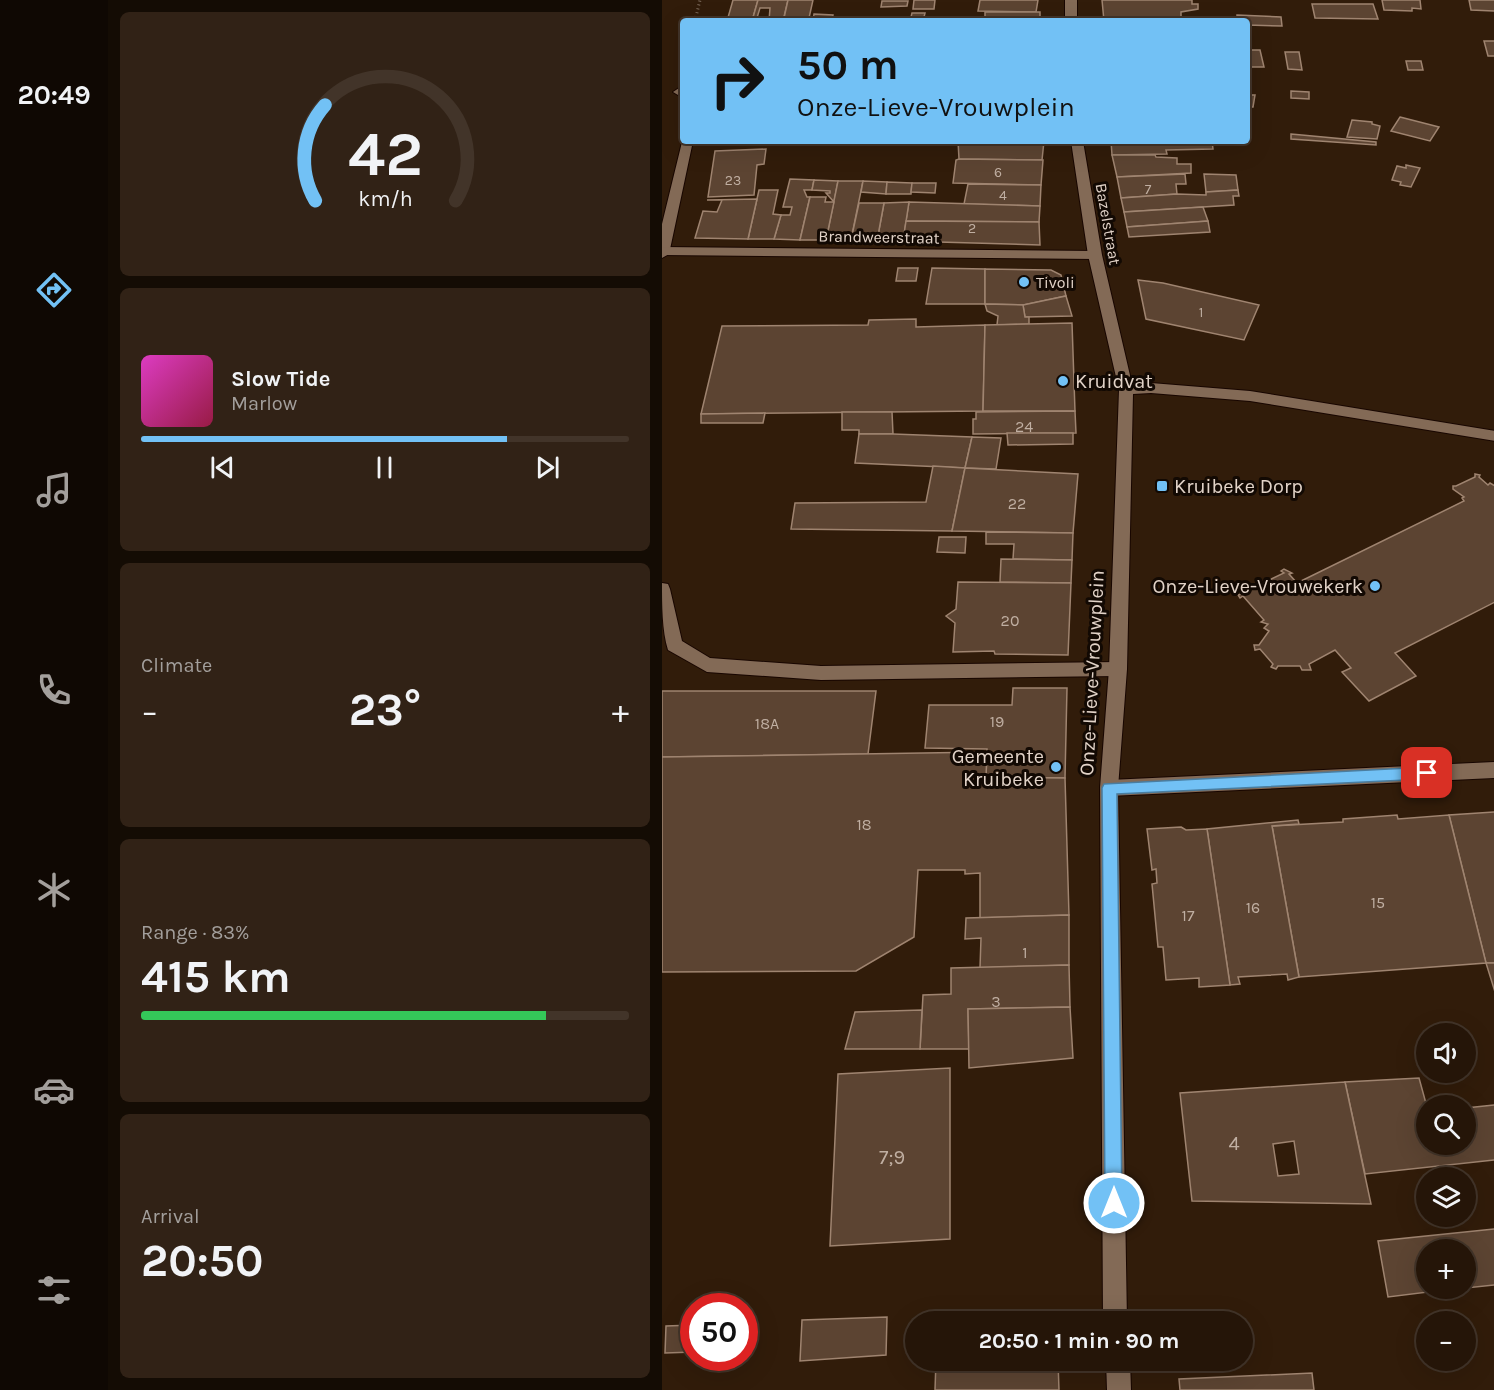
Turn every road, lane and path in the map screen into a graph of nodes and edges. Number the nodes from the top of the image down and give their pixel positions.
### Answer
1 (700, 0) edge
2 (1071, 0) edge
3 (696, 18) edge
4 (1071, 18) edge
5 (686, 144) edge
6 (1077, 144) edge
7 (662, 252) edge
8 (1095, 255) junction
9 (1108, 313) joint
10 (1126, 390) junction
11 (1494, 436) edge
12 (662, 589) edge
13 (1118, 669) junction
14 (1494, 770) edge
15 (1109, 788) junction
16 (1115, 1311) edge
17 (1118, 1371) edge
18 (1119, 1390) edge

1 - 3 path
2 - 4 main road
5 - 7 main road, Brandweerstraat
6 - 8 main road, Bazelstraat
7 - 8 main road, Brandweerstraat
8 - 9 main road, Bazelstraat
9 - 10 main road, Onze-Lieve-Vrouwplein
10 - 11 main road
10 - 13 main road, Onze-Lieve-Vrouwplein
12 - 13 main road
13 - 15 main road, Onze-Lieve-Vrouwplein
14 - 15 main road, Onze-Lieve-Vrouwplein
15 - 16 main road
17 - 18 main road

